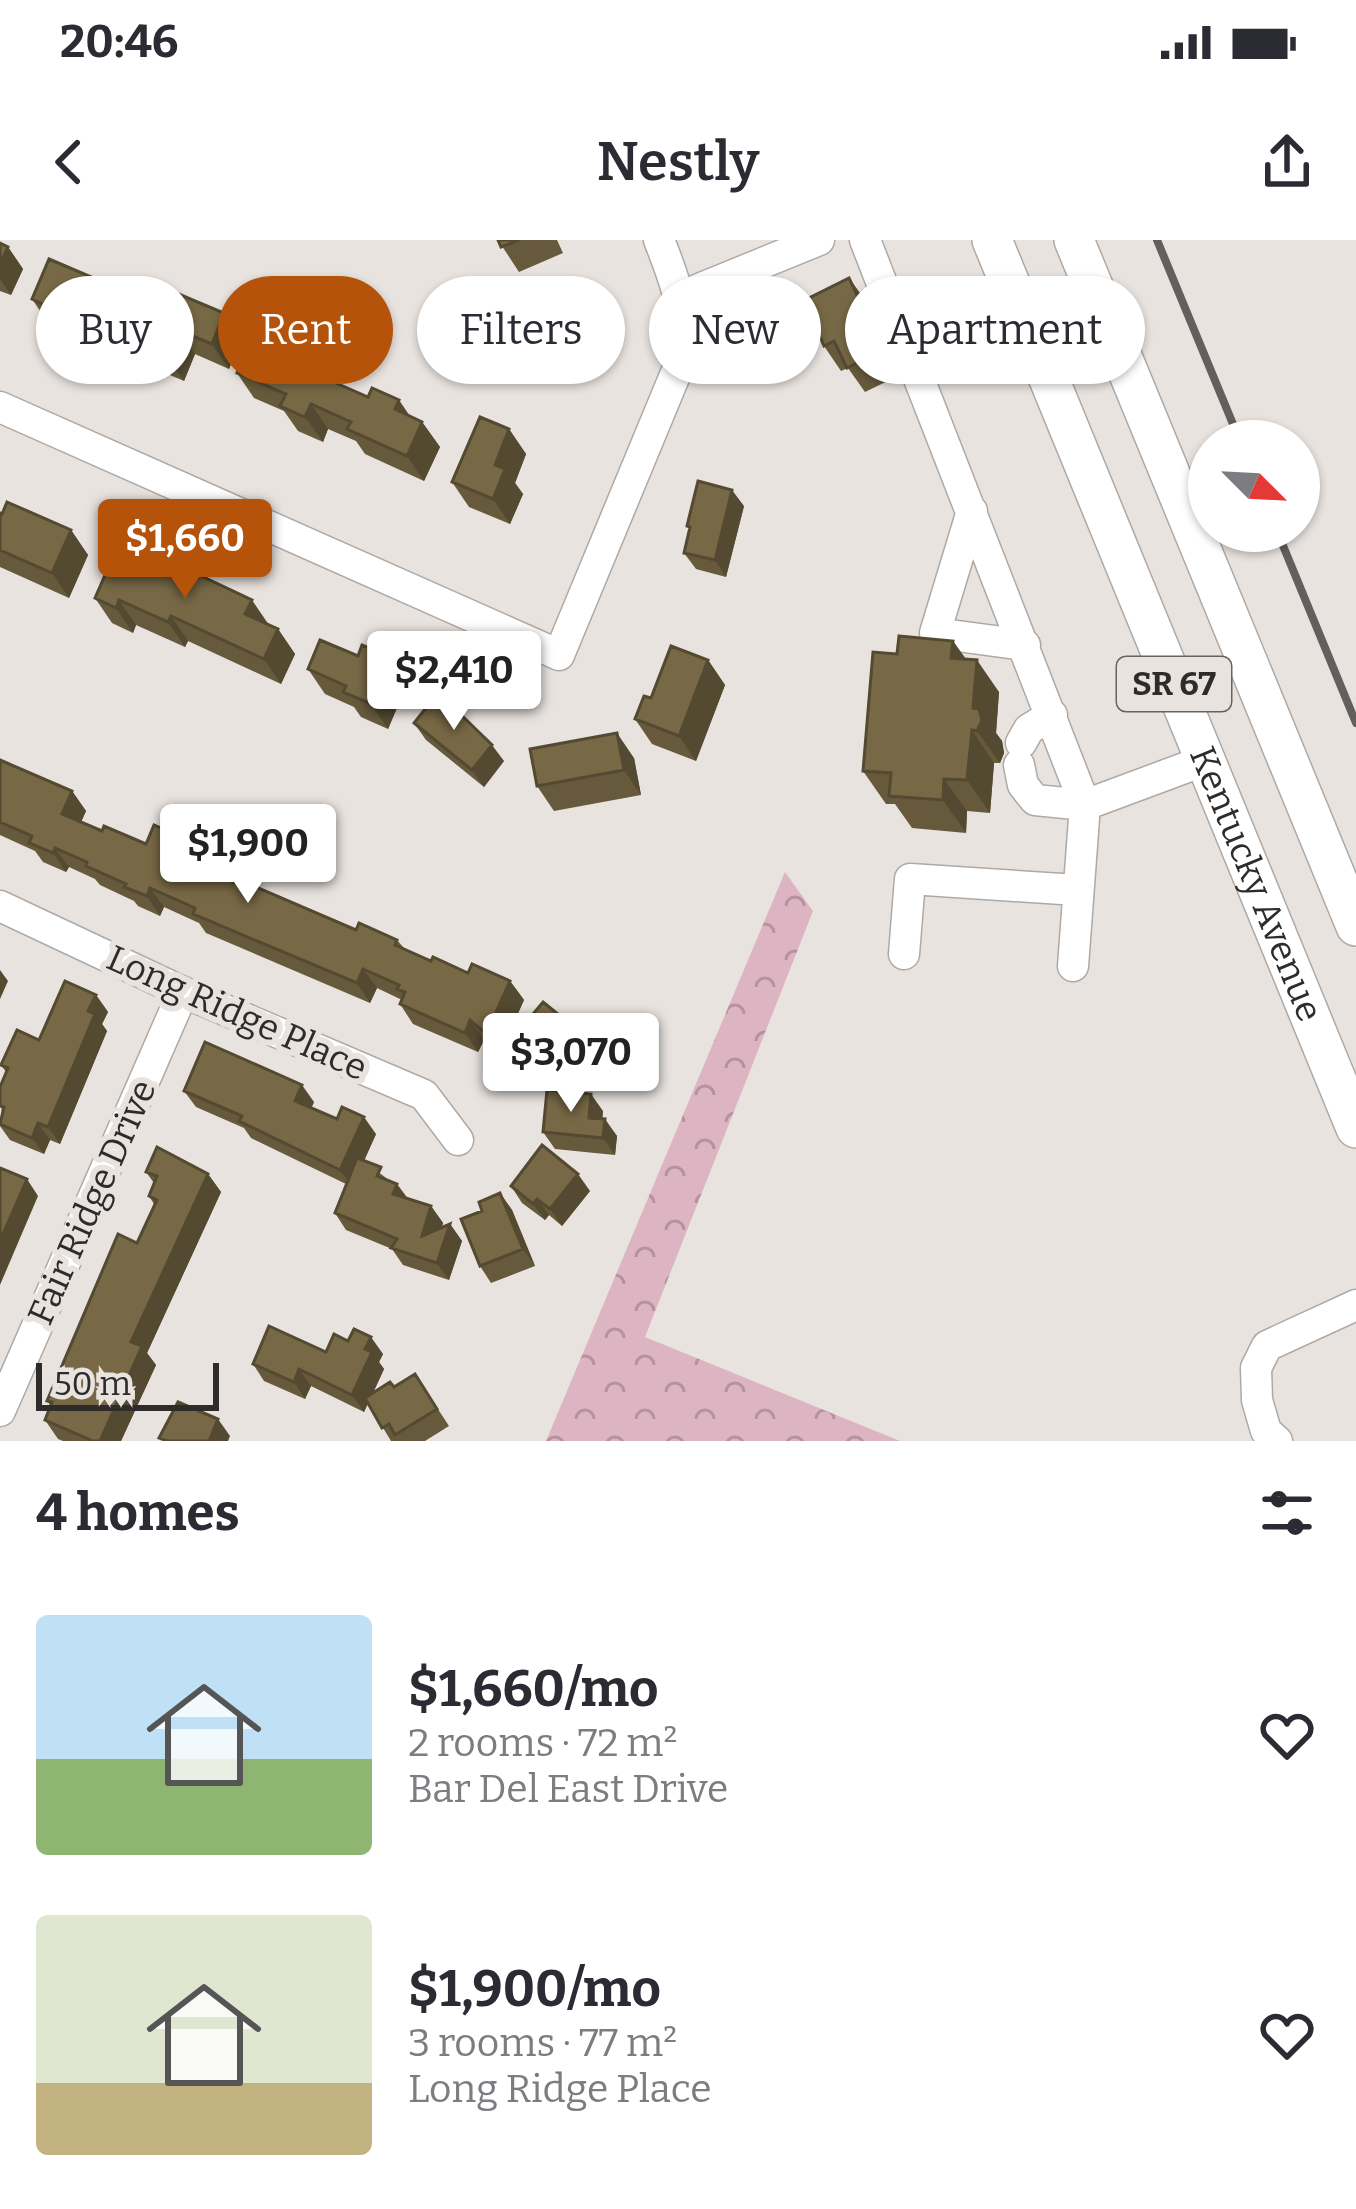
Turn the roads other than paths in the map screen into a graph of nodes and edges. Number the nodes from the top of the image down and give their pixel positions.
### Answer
1 (659, 240) edge
2 (819, 240) edge
3 (865, 240) edge
4 (992, 240) edge
5 (1074, 240) edge
6 (674, 276) edge
7 (731, 276) edge
8 (671, 384) edge
9 (0, 407) edge
10 (972, 511) junction
11 (1025, 645) junction
12 (1052, 715) junction
13 (1206, 760) junction
14 (1085, 805) junction
15 (1077, 890) junction
16 (0, 906) edge
17 (1356, 926) edge
18 (904, 954) dead end
19 (1072, 966) dead end
20 (183, 992) junction
21 (1356, 1128) edge
22 (458, 1140) dead end
23 (1356, 1305) edge
24 (0, 1411) edge
25 (1277, 1441) edge

1 - 6 street
2 - 7 street
3 - 10 street
4 - 13 main road, Kentucky Avenue / SR 67
5 - 17 main road, SR 67
8 - 9 street
10 - 11 street
10 - 11 street
11 - 12 street
12 - 14 street
12 - 14 street
13 - 14 street
13 - 21 main road, Kentucky Avenue / SR 67
14 - 15 street
15 - 18 street
15 - 19 street
16 - 20 street, Long Ridge Place
20 - 22 street, Long Ridge Place
20 - 24 street, Fair Ridge Drive
23 - 25 street

